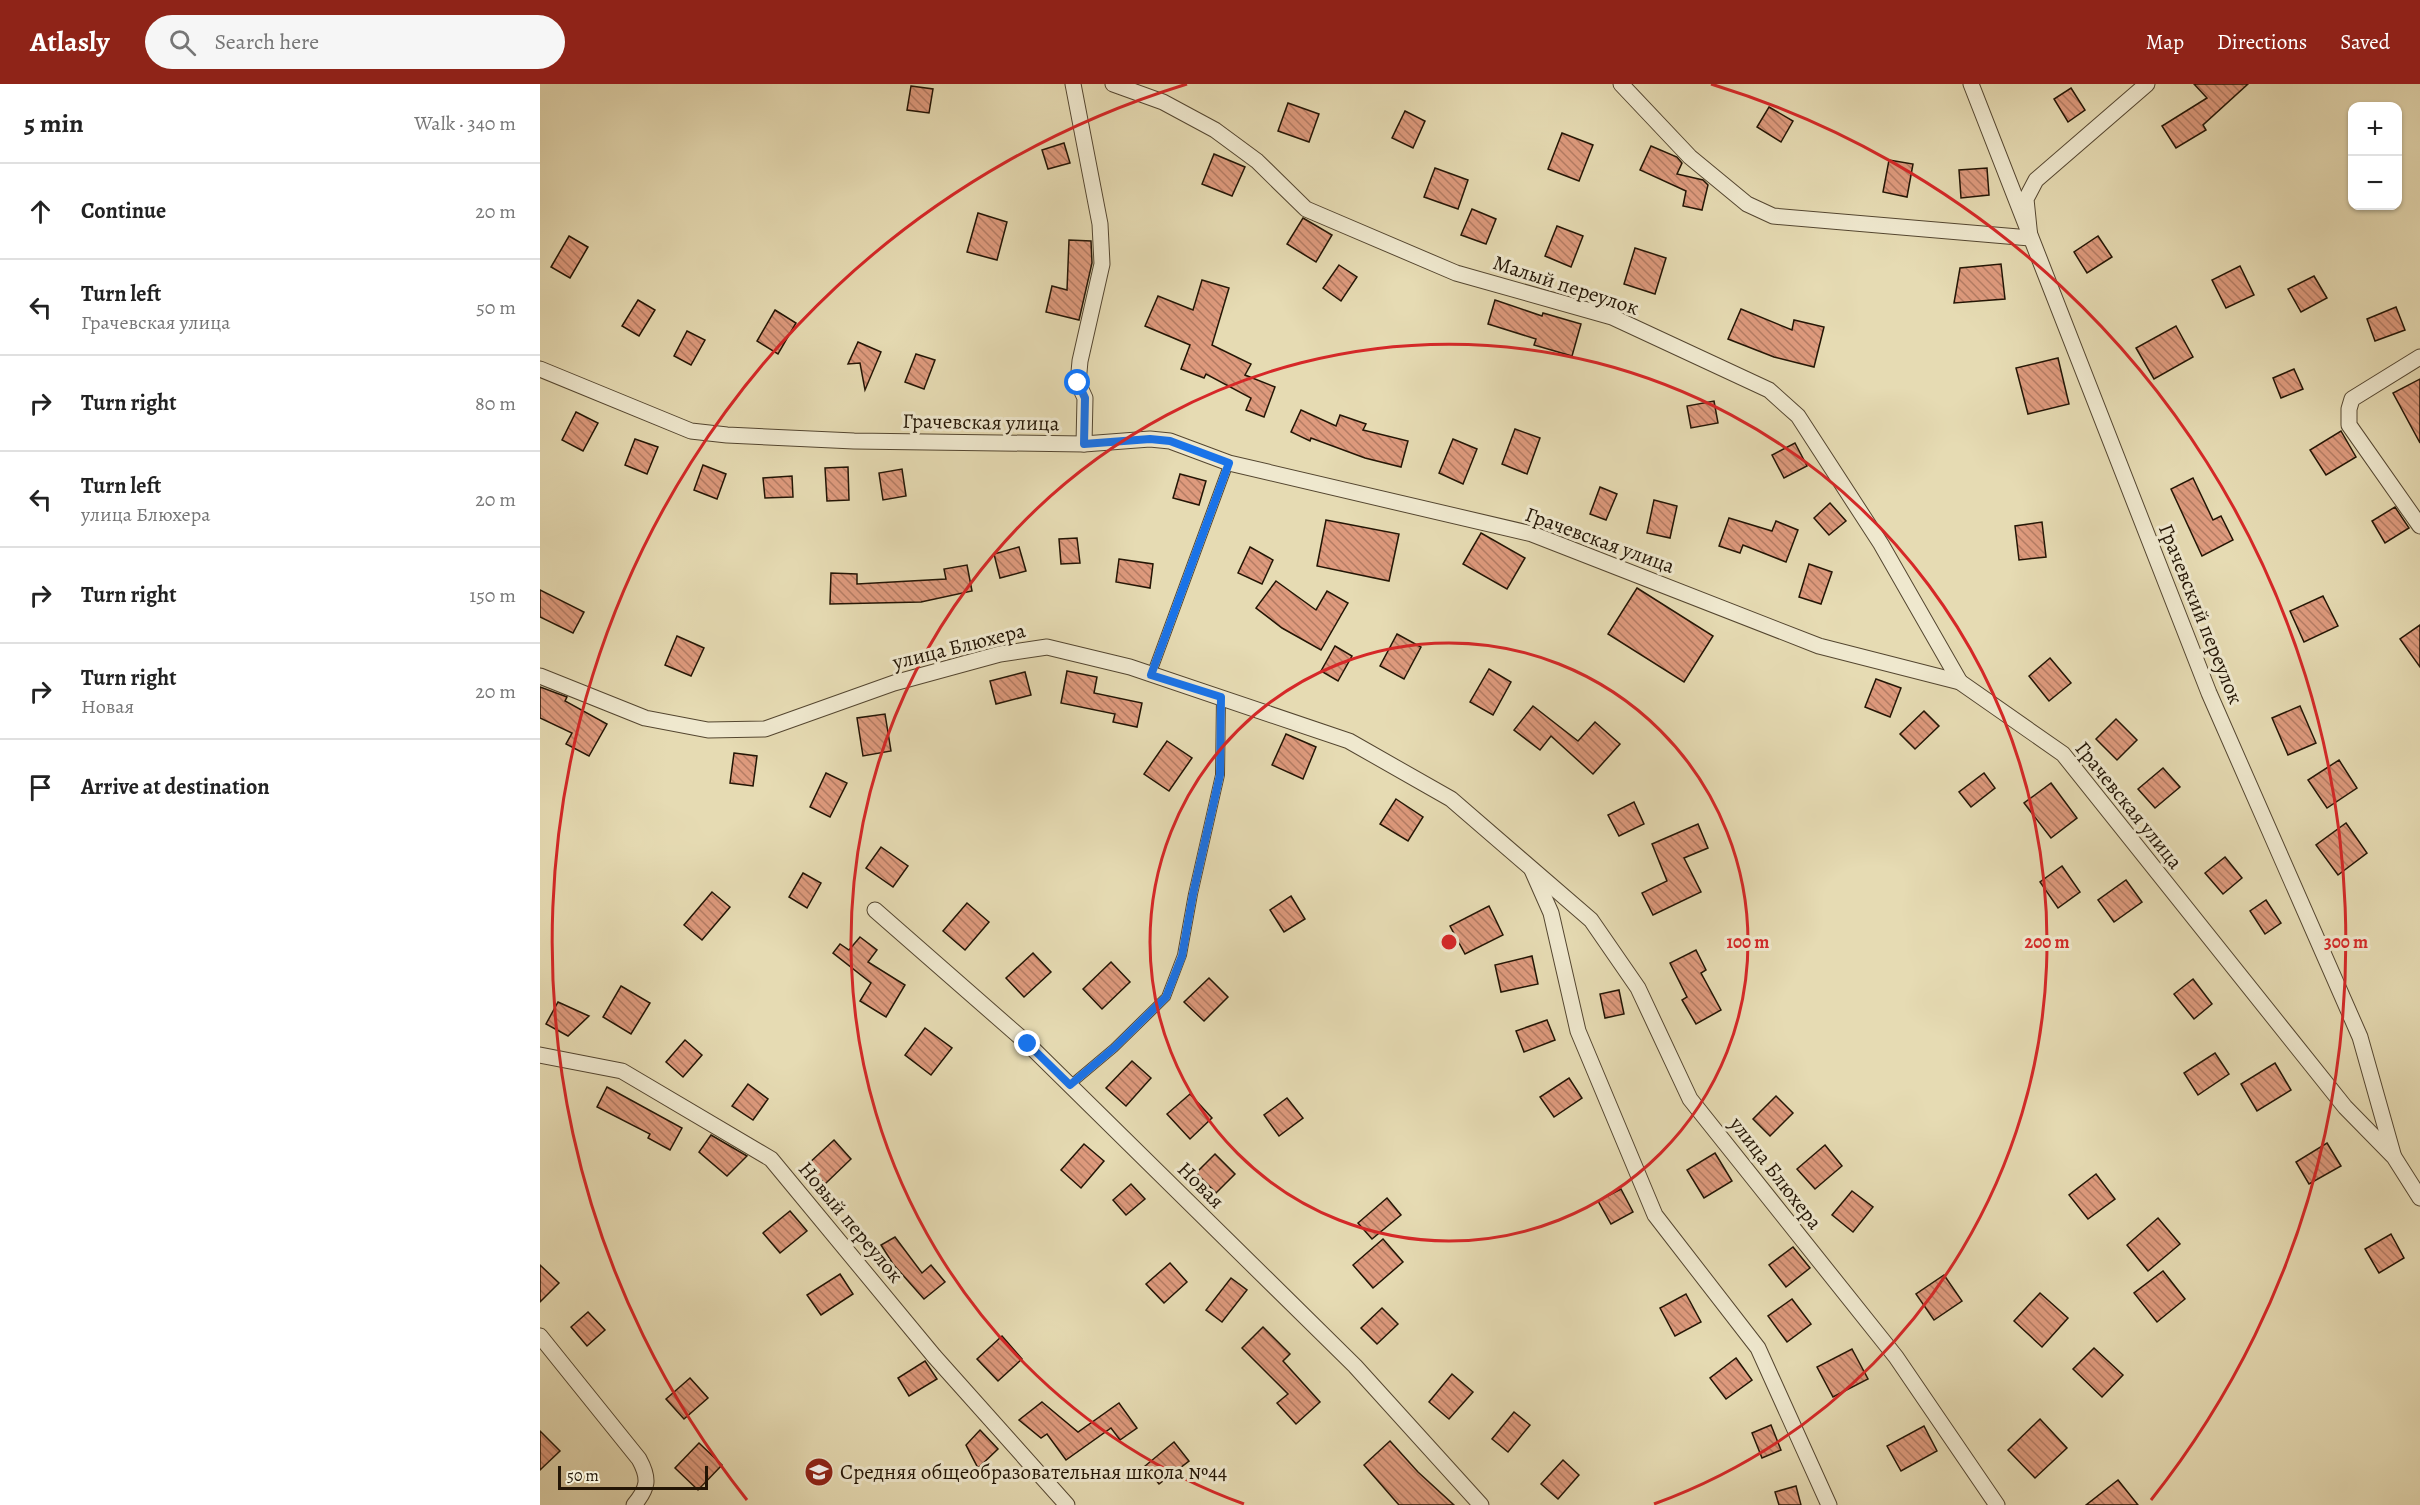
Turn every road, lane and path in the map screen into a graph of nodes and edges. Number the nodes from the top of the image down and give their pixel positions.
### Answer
1 (1073, 84) edge
2 (1113, 84) edge
3 (1621, 84) edge
4 (1971, 84) edge
5 (2147, 84) edge
6 (2030, 238) junction
7 (2420, 357) edge
8 (540, 369) edge
9 (1084, 444) junction
10 (1229, 463) junction
11 (2420, 526) edge
12 (1151, 675) junction
13 (540, 676) edge
14 (1960, 682) junction
15 (1221, 697) junction
16 (1531, 866) junction
17 (875, 910) dead end
18 (540, 1055) edge
19 (1070, 1085) junction
20 (2394, 1157) junction
21 (2420, 1198) edge
22 (540, 1336) edge
23 (634, 1505) edge
24 (1067, 1505) edge
25 (1481, 1505) edge
26 (1829, 1505) edge
27 (1996, 1505) edge

1 - 9 street
2 - 14 street, Малый переулок
3 - 6 street
4 - 6 street, Грачевский переулок
5 - 6 street
6 - 20 street, Грачевский переулок
7 - 11 street
8 - 9 street, Грачевская улица
9 - 10 street, Грачевская улица
10 - 12 lane
10 - 14 street, Грачевская улица
12 - 13 street, улица Блюхера
12 - 15 street, улица Блюхера
14 - 20 street, Грачевская улица
15 - 16 street, улица Блюхера
15 - 19 lane
16 - 26 street, улица Блюхера
16 - 27 street, улица Блюхера
17 - 19 street, Новая
18 - 24 street, Новый переулок
19 - 25 street, Новая
20 - 21 street, Грачевская улица
22 - 23 street

